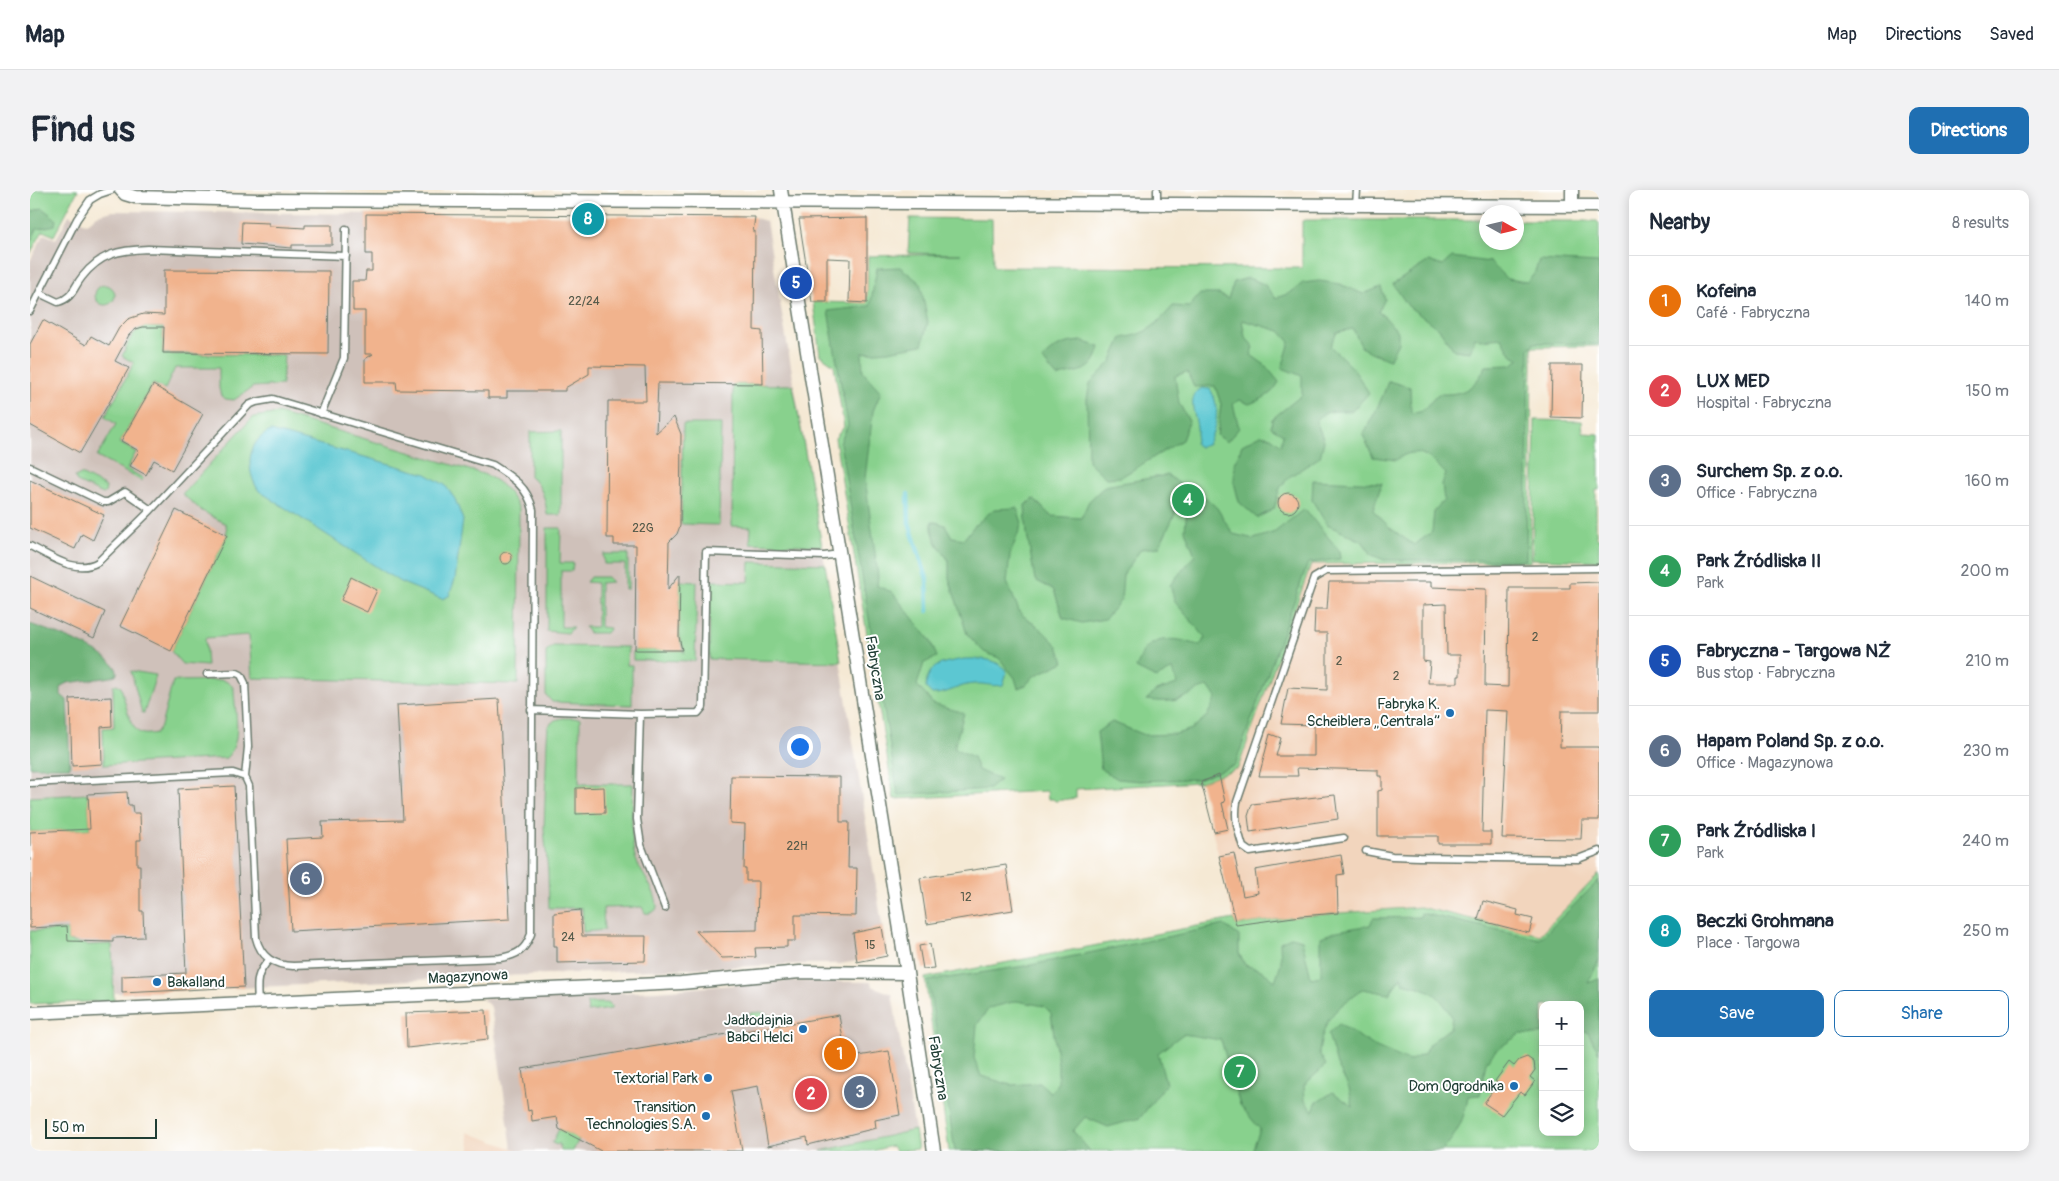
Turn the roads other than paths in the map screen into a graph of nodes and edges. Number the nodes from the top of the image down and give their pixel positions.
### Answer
1 (112, 190) edge
2 (121, 190) edge
3 (1157, 190) edge
4 (1357, 190) edge
5 (1572, 190) edge
6 (782, 196) edge
7 (1157, 204) junction
8 (1356, 204) junction
9 (1572, 205) junction
10 (1599, 206) edge
11 (346, 229) dead end
12 (346, 256) junction
13 (39, 293) junction
14 (30, 310) edge
15 (321, 414) junction
16 (30, 468) edge
17 (151, 510) junction
18 (30, 546) edge
19 (840, 554) junction
20 (1599, 568) edge
21 (207, 674) dead end
22 (531, 710) junction
23 (640, 714) junction
24 (245, 776) junction
25 (30, 783) edge
26 (1344, 838) dead end
27 (1366, 851) dead end
28 (1599, 851) edge
29 (665, 908) dead end
30 (269, 960) junction
31 (907, 973) junction
32 (258, 1003) junction
33 (30, 1013) edge
34 (934, 1151) edge

1 - 13 lane
2 - 6 street
3 - 7 lane
4 - 8 lane
5 - 9 street
6 - 7 street
6 - 19 street, Fabryczna
7 - 8 street
8 - 9 street
9 - 10 street
11 - 12 lane
12 - 13 lane
12 - 15 lane
13 - 14 lane
15 - 17 lane
15 - 22 lane
16 - 17 lane
17 - 18 lane
19 - 23 lane
19 - 31 street, Fabryczna
20 - 26 lane
21 - 24 lane
22 - 23 lane
22 - 30 lane
23 - 29 lane
24 - 25 lane
24 - 30 lane
27 - 28 lane
30 - 32 lane
31 - 32 street, Magazynowa
31 - 34 street, Fabryczna
32 - 33 street, Magazynowa

